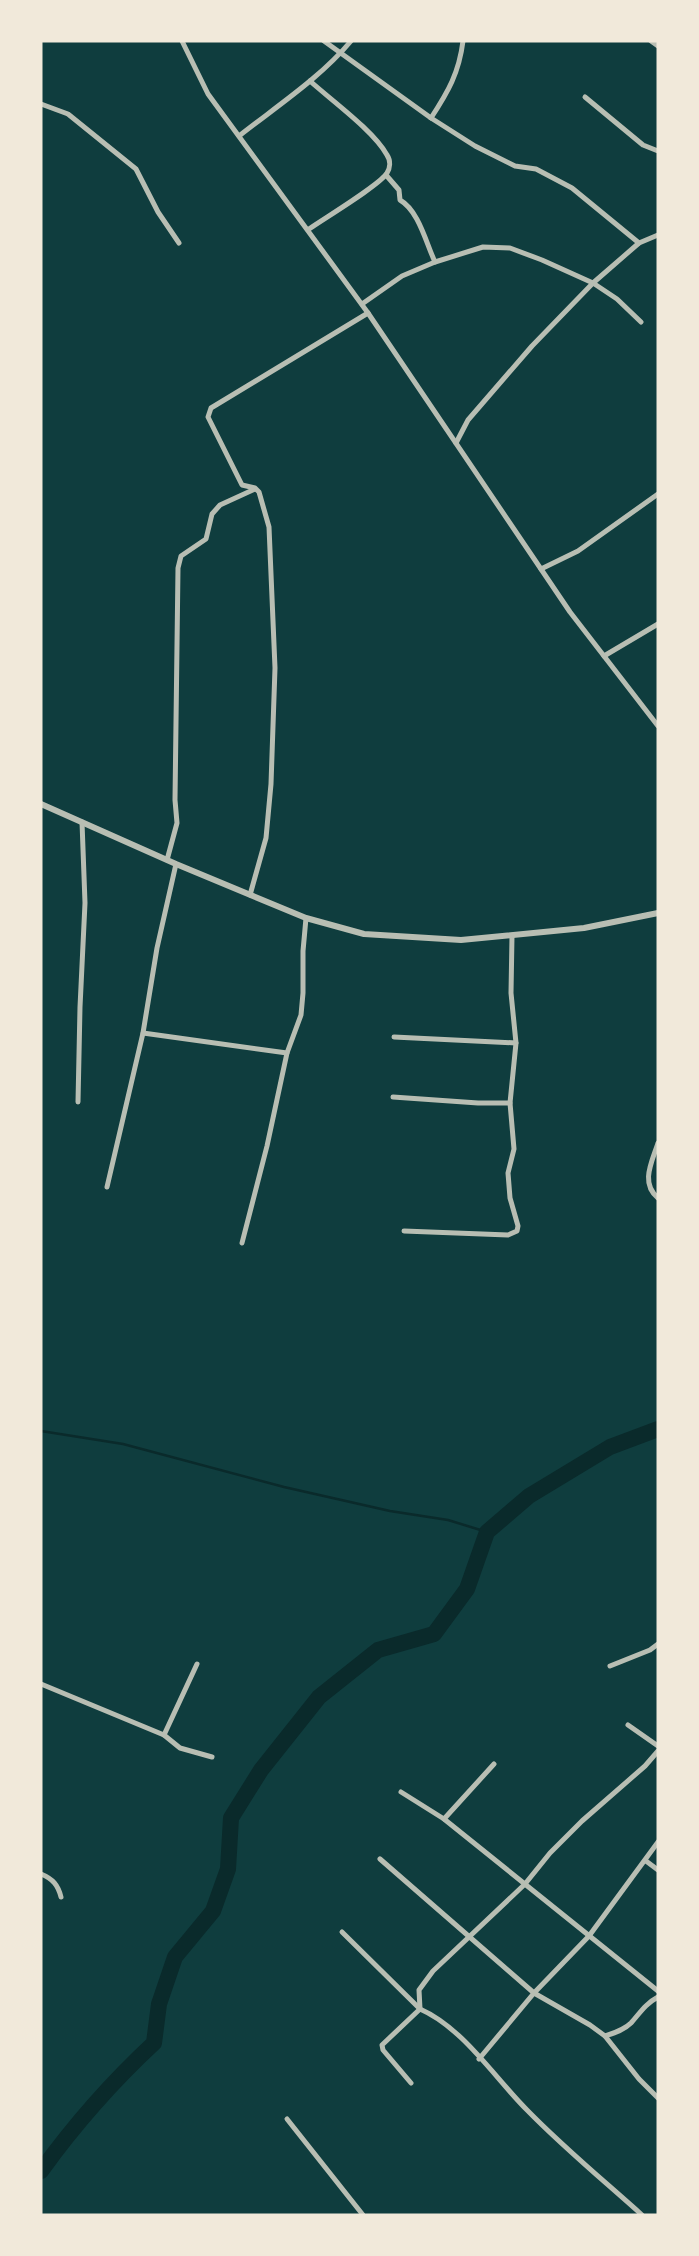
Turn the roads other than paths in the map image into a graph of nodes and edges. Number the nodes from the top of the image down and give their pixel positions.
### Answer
1 (182, 41) edge
2 (324, 41) edge
3 (352, 41) edge
4 (462, 41) edge
5 (651, 41) edge
6 (658, 46) edge
7 (340, 55) junction
8 (310, 81) junction
9 (585, 97) dead end
10 (41, 104) edge
11 (430, 118) junction
12 (239, 136) junction
13 (658, 151) edge
14 (386, 175) junction
15 (308, 229) junction
16 (658, 235) edge
17 (179, 243) dead end
18 (639, 243) junction
19 (435, 262) junction
20 (593, 283) junction
21 (362, 304) junction
22 (368, 313) junction
23 (641, 322) dead end
24 (456, 443) junction
25 (255, 488) junction
26 (658, 494) edge
27 (541, 569) junction
28 (658, 624) edge
29 (604, 656) junction
30 (658, 726) edge
31 (41, 804) edge
32 (82, 822) junction
33 (167, 860) junction
34 (176, 864) junction
35 (250, 895) junction
36 (658, 913) edge
37 (306, 918) junction
38 (512, 936) junction
39 (142, 1033) junction
40 (394, 1037) dead end
41 (516, 1044) junction
42 (287, 1053) junction
43 (393, 1096) dead end
44 (78, 1102) dead end
45 (510, 1103) junction
46 (658, 1143) edge
47 (107, 1187) dead end
48 (658, 1198) edge
49 (404, 1231) dead end
50 (242, 1243) dead end
51 (658, 1644) edge
52 (197, 1664) dead end
53 (610, 1666) dead end
54 (41, 1684) edge
55 (628, 1725) dead end
56 (164, 1735) junction
57 (658, 1746) edge
58 (658, 1751) edge
59 (212, 1757) dead end
60 (494, 1764) dead end
61 (401, 1792) dead end
62 (444, 1819) junction
63 (658, 1842) edge
64 (380, 1859) dead end
65 (646, 1861) junction
66 (658, 1870) edge
67 (41, 1874) edge
68 (525, 1884) junction
69 (61, 1897) dead end
70 (342, 1932) dead end
71 (471, 1936) junction
72 (589, 1936) junction
73 (658, 1991) edge
74 (534, 1993) junction
75 (658, 1998) edge
76 (420, 2009) junction
77 (605, 2036) junction
78 (479, 2059) junction
79 (410, 2083) dead end
80 (658, 2098) edge
81 (287, 2119) dead end
82 (363, 2215) edge
83 (642, 2215) edge

1 - 12 street
2 - 7 street
3 - 7 street
4 - 11 street
5 - 6 street
7 - 8 street
7 - 11 street
8 - 12 street
8 - 14 street
9 - 13 street
10 - 17 street
11 - 18 street
12 - 15 street
14 - 15 street
14 - 19 street
15 - 21 street
16 - 18 street
18 - 20 street
19 - 20 street
19 - 21 street
20 - 23 street
20 - 24 street
21 - 22 street
22 - 24 street
22 - 25 street
24 - 27 street
25 - 33 street
25 - 35 street
26 - 27 street
27 - 29 street
28 - 29 street
29 - 30 street
31 - 32 street
32 - 33 street
32 - 44 street
33 - 34 street
34 - 35 street
34 - 39 street
35 - 37 street
36 - 38 street
37 - 38 street
37 - 42 street
38 - 41 street
39 - 42 street
39 - 47 street
40 - 41 street
41 - 45 street
42 - 50 street
43 - 45 street
45 - 49 street
46 - 48 street
51 - 53 street
52 - 56 street
54 - 56 street
55 - 57 street
56 - 59 street
58 - 68 street
60 - 62 street
61 - 62 street
62 - 68 street
63 - 65 street
64 - 71 street
65 - 66 street
65 - 72 street
67 - 69 street
68 - 71 street
68 - 72 street
70 - 76 street
71 - 74 street
71 - 76 street
72 - 73 street
72 - 74 street
74 - 77 street
74 - 78 street
75 - 77 street
76 - 78 street
76 - 79 street
77 - 80 street
78 - 83 street
81 - 82 street

